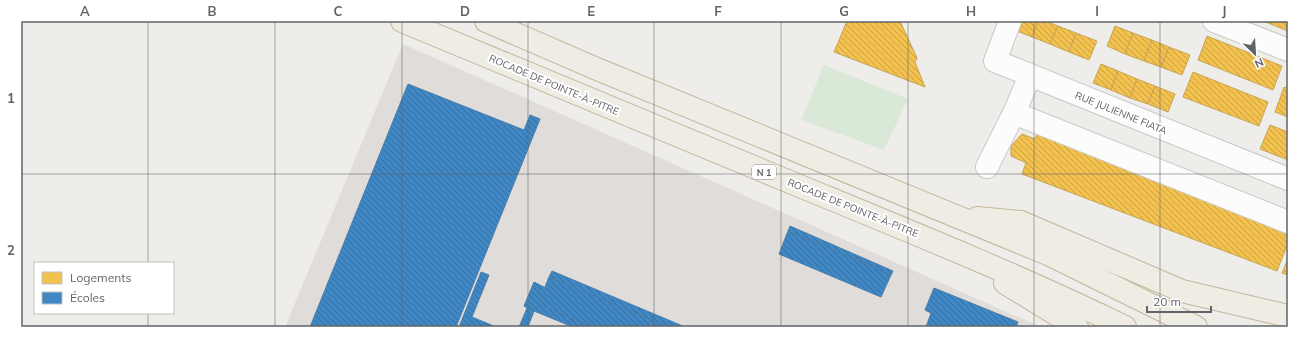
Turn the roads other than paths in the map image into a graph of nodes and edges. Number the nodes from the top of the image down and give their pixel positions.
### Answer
1 (402, 21) edge
2 (486, 21) edge
3 (1010, 21) edge
4 (1214, 21) edge
5 (1288, 50) edge
6 (1030, 76) junction
7 (1014, 113) junction
8 (987, 167) dead end
9 (1288, 179) edge
10 (955, 216) junction
11 (1288, 222) edge
12 (945, 245) junction
13 (1288, 316) edge
14 (1077, 327) edge
15 (1125, 327) edge
16 (1196, 327) edge

1 - 12 highway, ROCADE DE POINTE-À-PITRE / N 1
2 - 10 highway
3 - 6 lane, RUE JULIENNE FIATA
4 - 5 lane
6 - 7 lane
6 - 9 lane, RUE JULIENNE FIATA
7 - 8 lane
7 - 11 lane
10 - 13 highway
10 - 16 highway
12 - 14 highway
12 - 15 highway, ROCADE DE POINTE-À-PITRE / N 1

